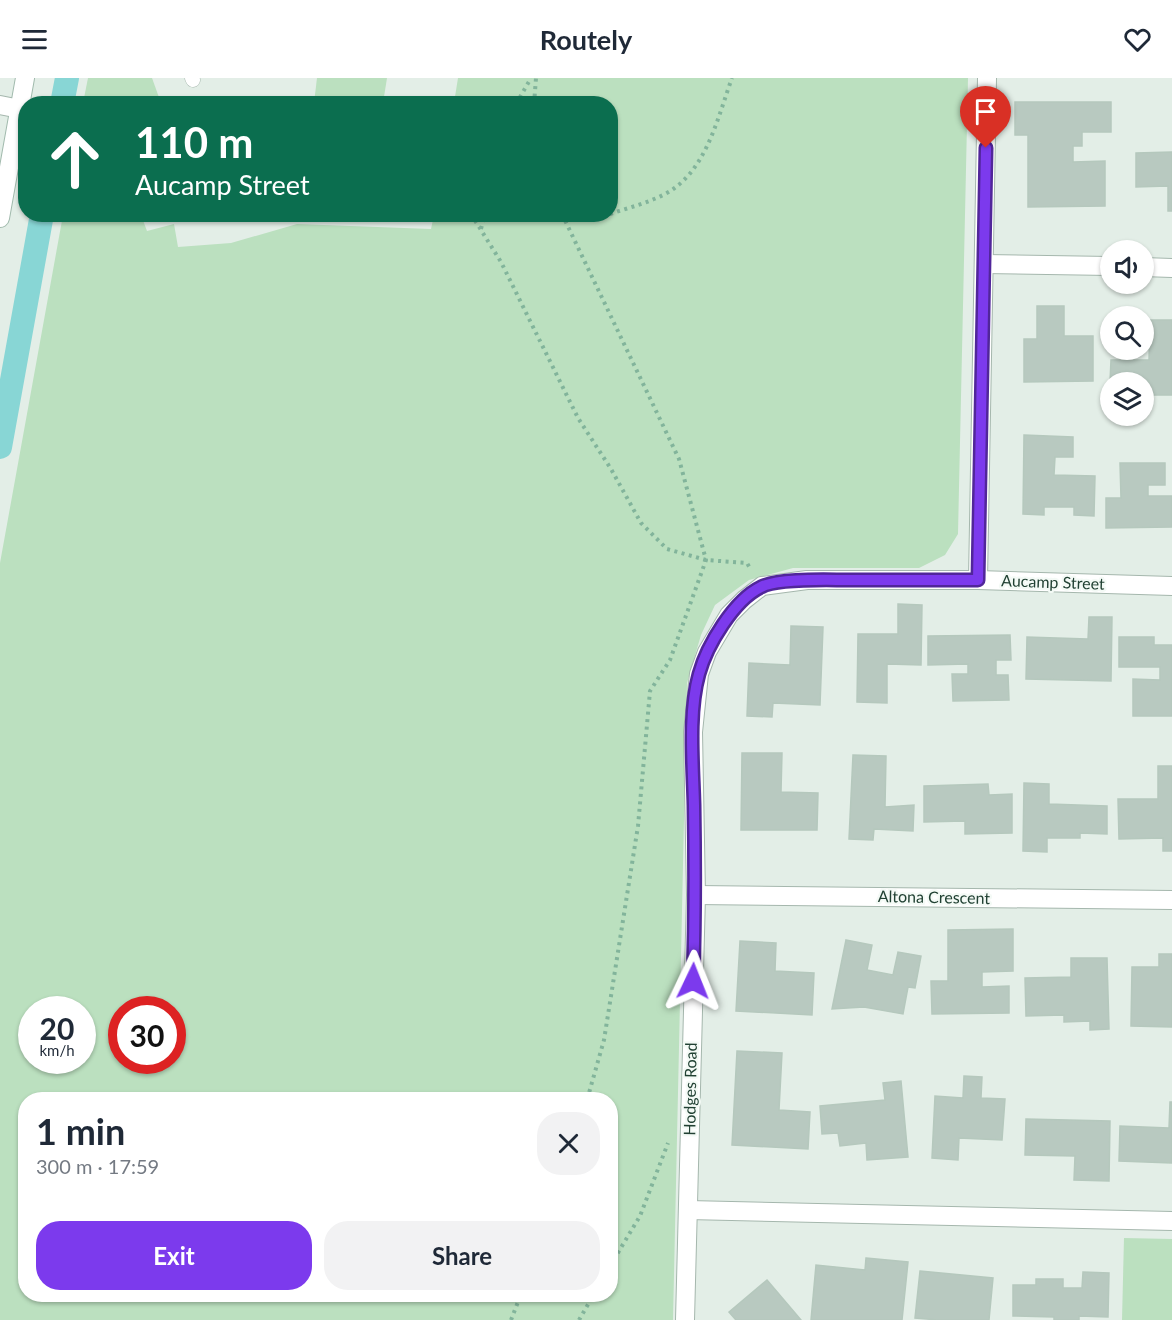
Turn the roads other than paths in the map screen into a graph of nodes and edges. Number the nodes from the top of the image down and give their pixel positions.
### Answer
1 (25, 78) edge
2 (987, 78) edge
3 (22, 96) edge
4 (0, 105) edge
5 (18, 109) edge
6 (18, 120) edge
7 (0, 218) edge
8 (984, 264) junction
9 (1100, 266) edge
10 (1154, 267) edge
11 (1172, 268) edge
12 (978, 580) junction
13 (1172, 586) edge
14 (729, 615) joint
15 (696, 895) junction
16 (1172, 900) edge
17 (688, 1210) junction
18 (1172, 1221) edge
19 (685, 1320) edge

1 - 3 street
2 - 8 street
4 - 5 street
6 - 7 street
8 - 9 street
8 - 12 street
10 - 11 street
12 - 13 street, Aucamp Street
12 - 14 street, Aucamp Street
14 - 15 street, Hodges Road
15 - 16 street, Altona Crescent
15 - 17 street, Hodges Road
17 - 18 street
17 - 19 street, Hodges Road

